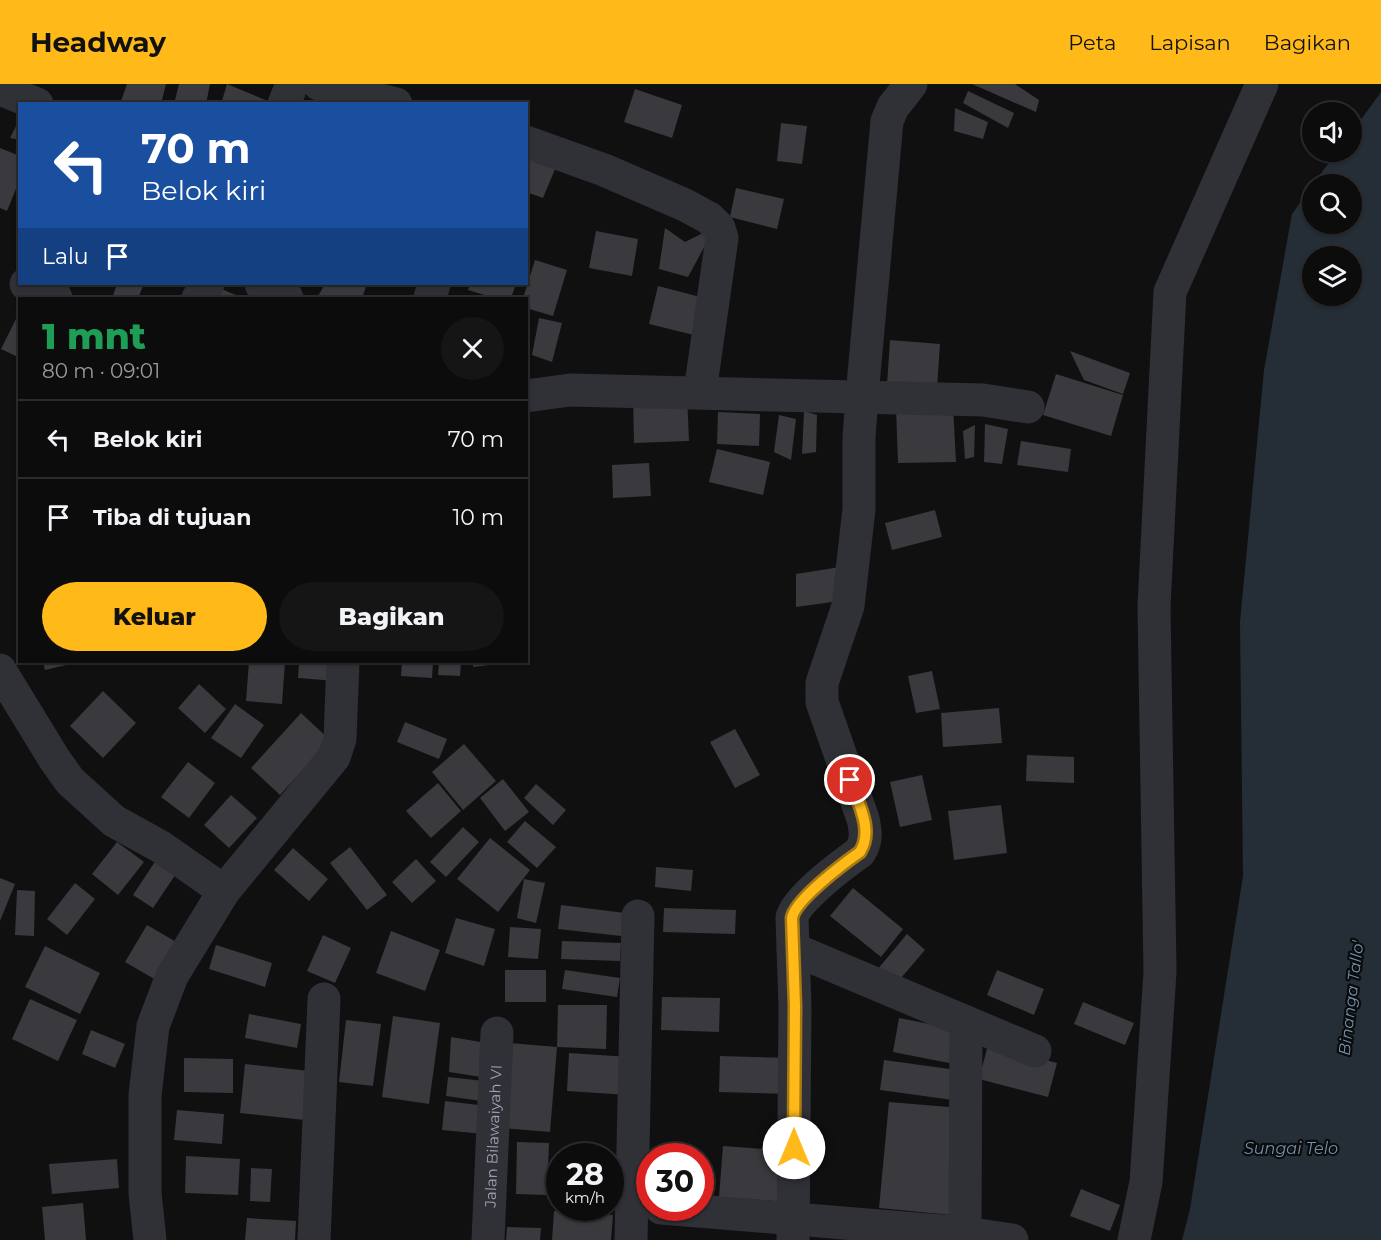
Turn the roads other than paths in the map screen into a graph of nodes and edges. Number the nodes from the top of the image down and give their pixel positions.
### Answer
1 (291, 84) edge
2 (319, 84) edge
3 (911, 84) edge
4 (1262, 84) edge
5 (0, 89) edge
6 (32, 102) edge
7 (285, 102) edge
8 (388, 102) edge
9 (528, 143) edge
10 (0, 271) edge
11 (18, 279) edge
12 (28, 285) edge
13 (263, 285) edge
14 (54, 297) edge
15 (285, 297) edge
16 (700, 392) junction
17 (528, 396) edge
18 (862, 396) junction
19 (1028, 407) dead end
20 (343, 663) edge
21 (0, 670) edge
22 (224, 891) junction
23 (638, 916) dead end
24 (793, 949) junction
25 (324, 999) dead end
26 (966, 1022) junction
27 (497, 1033) dead end
28 (1035, 1051) dead end
29 (645, 1143) edge
30 (714, 1217) edge
31 (640, 1221) edge
32 (793, 1229) edge
33 (966, 1236) edge
34 (150, 1240) edge
35 (314, 1240) edge
36 (488, 1240) edge
37 (630, 1240) edge
38 (1012, 1240) edge
39 (1134, 1240) edge

1 - 7 street
2 - 8 street
3 - 18 street
4 - 39 street
5 - 6 street
9 - 16 street
10 - 11 street
12 - 14 street
13 - 15 street
16 - 17 street
16 - 18 street
18 - 19 street
18 - 24 street
20 - 22 street
21 - 22 street
22 - 34 street
23 - 29 street
24 - 26 street
24 - 32 street
25 - 35 street
26 - 28 street
26 - 33 street
27 - 36 street, Jalan Bilawaiyah VI
30 - 32 street
31 - 37 street
32 - 33 street
33 - 38 street

